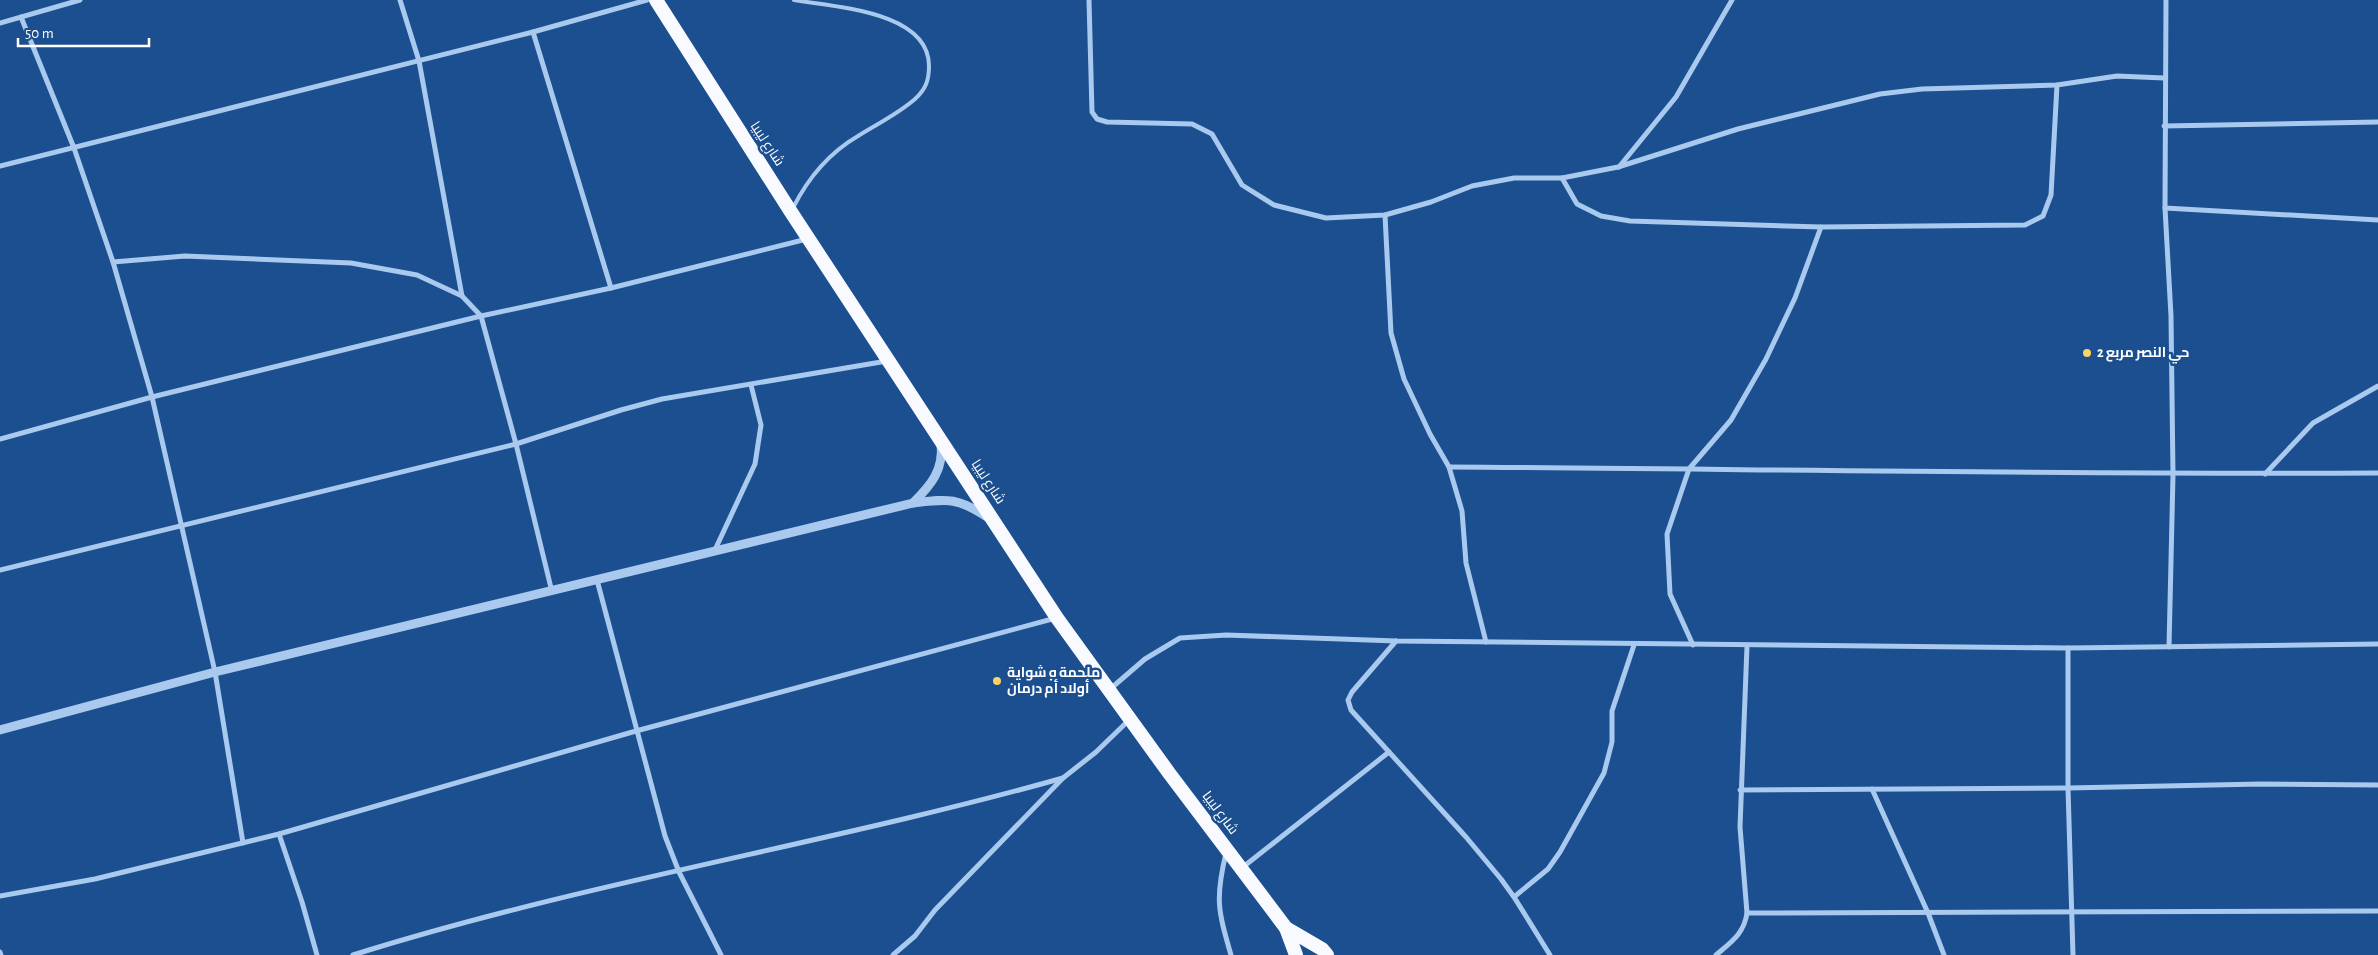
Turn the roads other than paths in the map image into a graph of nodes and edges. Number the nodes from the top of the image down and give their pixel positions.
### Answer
1 (80, 0) edge
2 (400, 0) edge
3 (647, 0) edge
4 (656, 0) edge
5 (794, 0) edge
6 (1089, 0) edge
7 (1732, 0) edge
8 (2166, 0) edge
9 (21, 17) junction
10 (0, 23) edge
11 (533, 32) junction
12 (419, 61) junction
13 (2164, 78) junction
14 (2057, 85) junction
15 (2378, 122) edge
16 (2164, 126) junction
17 (74, 148) junction
18 (0, 166) edge
19 (1618, 167) junction
20 (1562, 178) junction
21 (2165, 208) junction
22 (791, 212) junction
23 (1386, 215) junction
24 (2378, 220) edge
25 (1821, 227) junction
26 (810, 238) junction
27 (114, 262) junction
28 (610, 288) junction
29 (462, 296) junction
30 (481, 316) junction
31 (888, 360) junction
32 (751, 386) junction
33 (2378, 386) edge
34 (152, 397) junction
35 (0, 439) edge
36 (941, 439) junction
37 (516, 444) junction
38 (1449, 467) junction
39 (1689, 469) junction
40 (2378, 473) edge
41 (2265, 474) junction
42 (2172, 475) junction
43 (913, 503) junction
44 (994, 521) junction
45 (183, 524) junction
46 (714, 552) junction
47 (0, 570) edge
48 (597, 580) junction
49 (552, 592) junction
50 (1057, 618) junction
51 (1396, 641) junction
52 (1486, 642) junction
53 (2378, 644) edge
54 (1634, 645) junction
55 (1693, 645) junction
56 (1747, 646) junction
57 (2169, 647) junction
58 (2068, 648) junction
59 (215, 672) junction
60 (1109, 690) junction
61 (1130, 719) junction
62 (0, 730) edge
63 (636, 731) junction
64 (1389, 752) junction
65 (1064, 778) junction
66 (2378, 785) edge
67 (2068, 788) junction
68 (1872, 789) junction
69 (1740, 790) junction
70 (279, 834) junction
71 (243, 843) junction
72 (1227, 849) junction
73 (1240, 868) junction
74 (679, 872) junction
75 (0, 896) edge
76 (1514, 897) junction
77 (2378, 911) edge
78 (1928, 912) junction
79 (2071, 912) junction
80 (1747, 913) junction
81 (1286, 928) junction
82 (317, 955) edge
83 (353, 955) edge
84 (721, 955) edge
85 (893, 955) edge
86 (1231, 955) edge
87 (1296, 955) edge
88 (1327, 955) edge
89 (1550, 955) edge
90 (1716, 955) edge
91 (1944, 955) edge
92 (2073, 955) edge

1 - 9 street
2 - 12 street
3 - 11 street
4 - 22 highway, شارع ليبيا
5 - 22 lane
6 - 23 street
7 - 19 street
8 - 13 street
9 - 10 street
9 - 17 street
11 - 12 street
11 - 28 street
12 - 17 street
12 - 29 street
13 - 14 street
13 - 16 street
14 - 19 street
14 - 25 street
15 - 16 street
16 - 21 street
17 - 18 street
17 - 27 street
19 - 20 street
20 - 23 street
20 - 25 street
21 - 24 street
21 - 42 street
22 - 26 highway, شارع ليبيا
23 - 38 street
25 - 39 street
26 - 28 street
26 - 31 highway, شارع ليبيا
27 - 29 street
27 - 34 street
28 - 30 street
29 - 30 street
30 - 34 street
30 - 37 street
31 - 32 street
31 - 36 highway, شارع ليبيا
32 - 37 street
32 - 46 street
33 - 41 street
34 - 35 street
34 - 45 street
36 - 43 street
36 - 44 highway, شارع ليبيا
37 - 45 street
37 - 49 street
38 - 39 street
38 - 52 street
39 - 42 street
39 - 55 street
40 - 41 street
41 - 42 street
42 - 57 street
43 - 44 street
43 - 46 street
44 - 50 highway, شارع ليبيا
45 - 47 street
45 - 59 street
46 - 48 street
48 - 49 street
48 - 63 street
49 - 59 street
50 - 60 highway, شارع ليبيا
50 - 63 street
51 - 52 street
51 - 60 street
51 - 64 street
52 - 54 street
53 - 57 street
54 - 55 street
54 - 76 street
55 - 56 street
56 - 58 street
56 - 69 street
57 - 58 street
58 - 67 street
59 - 62 street
59 - 71 street
60 - 61 highway, شارع ليبيا
61 - 65 street
61 - 72 highway, شارع ليبيا
63 - 70 street
63 - 74 street
64 - 73 street
64 - 76 street
65 - 74 street
65 - 85 street
66 - 67 street
67 - 68 street
67 - 79 street
68 - 69 street
68 - 78 street
69 - 80 street
70 - 71 street
70 - 82 street
71 - 75 street
72 - 73 highway, شارع ليبيا
72 - 86 street
73 - 81 highway, شارع ليبيا
74 - 83 street
74 - 84 street
76 - 89 street
77 - 79 street
78 - 79 street
78 - 80 street
78 - 91 street
79 - 92 street
80 - 90 street
81 - 87 highway
81 - 88 highway, شارع ليبيا

